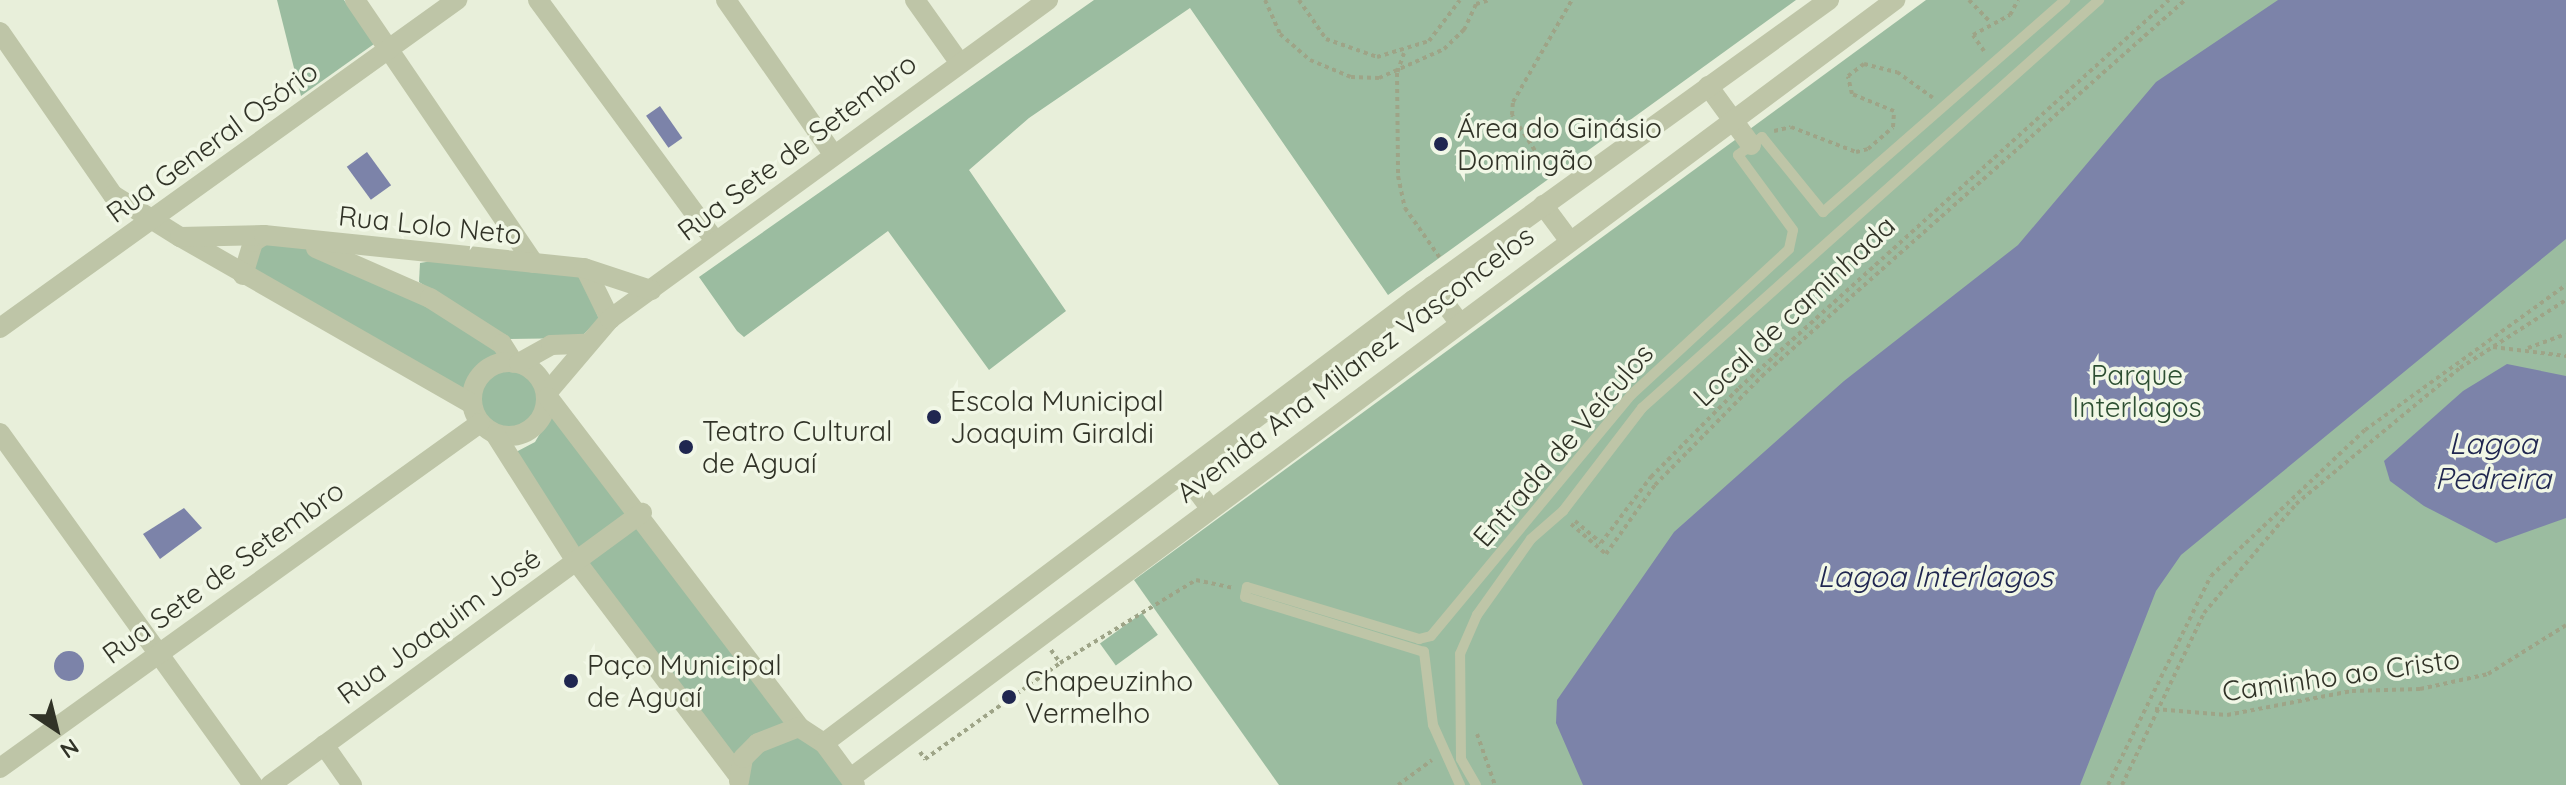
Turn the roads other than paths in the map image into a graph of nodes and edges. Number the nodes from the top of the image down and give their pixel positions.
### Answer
1 (355, 0) edge
2 (457, 0) edge
3 (538, 0) edge
4 (726, 0) edge
5 (915, 0) edge
6 (1048, 0) edge
7 (1829, 0) edge
8 (1895, 0) edge
9 (2065, 0) edge
10 (2099, 0) edge
11 (0, 32) edge
12 (388, 49) junction
13 (959, 62) junction
14 (1708, 86) junction
15 (1732, 120) junction
16 (1751, 145) junction
17 (831, 151) junction
18 (1543, 205) junction
19 (150, 221) junction
20 (264, 235) junction
21 (180, 237) junction
22 (299, 240) junction
23 (1569, 240) junction
24 (716, 242) junction
25 (534, 263) junction
26 (584, 268) junction
27 (243, 275) junction
28 (1432, 286) junction
29 (651, 290) junction
30 (610, 319) junction
31 (1458, 321) junction
32 (0, 328) edge
33 (585, 344) junction
34 (516, 363) junction
35 (548, 395) junction
36 (483, 420) junction
37 (0, 433) edge
38 (1184, 473) junction
39 (1210, 508) junction
40 (642, 513) junction
41 (576, 561) junction
42 (158, 653) junction
43 (799, 727) junction
44 (824, 743) junction
45 (324, 745) junction
46 (0, 768) edge
47 (738, 779) edge
48 (853, 781) edge
49 (253, 785) edge
50 (270, 785) edge
51 (352, 785) edge
52 (1460, 785) edge
53 (1476, 785) edge

1 - 12 street
2 - 12 street, Rua General Osório
3 - 24 street
4 - 17 street
5 - 13 street
6 - 13 street, Rua Sete de Setembro
7 - 14 street, Avenida Ana Milanez Vasconcelos
8 - 15 street, Avenida Ana Milanez Vasconcelos
9 - 16 lane
10 - 53 lane, Entrada de Veículos
11 - 19 street
12 - 19 street, Rua General Osório
12 - 25 street
13 - 17 street, Rua Sete de Setembro
14 - 15 street
14 - 18 street, Avenida Ana Milanez Vasconcelos
15 - 16 street
15 - 23 street, Avenida Ana Milanez Vasconcelos
16 - 52 lane, Entrada de Veículos
17 - 24 street, Rua Sete de Setembro
18 - 23 street
18 - 28 street, Avenida Ana Milanez Vasconcelos
19 - 21 street
19 - 32 street, Rua General Osório
20 - 21 street, Rua Lolo Neto
20 - 22 street, Rua Lolo Neto
20 - 27 street
21 - 27 street
22 - 25 street, Rua Lolo Neto
22 - 34 street
23 - 31 street, Avenida Ana Milanez Vasconcelos
24 - 29 street, Rua Sete de Setembro
25 - 26 street, Rua Lolo Neto
26 - 29 street, Rua Lolo Neto
26 - 30 street
27 - 36 street
28 - 31 street
28 - 38 street, Avenida Ana Milanez Vasconcelos
29 - 30 street, Rua Sete de Setembro
30 - 33 street, Rua Sete de Setembro
31 - 39 street, Avenida Ana Milanez Vasconcelos
33 - 34 street
33 - 35 street, Rua Sete de Setembro
34 - 35 street
34 - 36 street
35 - 36 street, Rua Sete de Setembro
35 - 40 street
36 - 41 street
36 - 42 street, Rua Sete de Setembro
37 - 42 street
38 - 39 street
38 - 44 street, Avenida Ana Milanez Vasconcelos
39 - 48 street, Avenida Ana Milanez Vasconcelos
40 - 41 street, Rua Joaquim José
40 - 43 street
41 - 45 street, Rua Joaquim José
41 - 47 street
42 - 46 street, Rua Sete de Setembro
42 - 49 street
43 - 44 street
43 - 47 street
44 - 48 street
45 - 50 street, Rua Joaquim José
45 - 51 street

